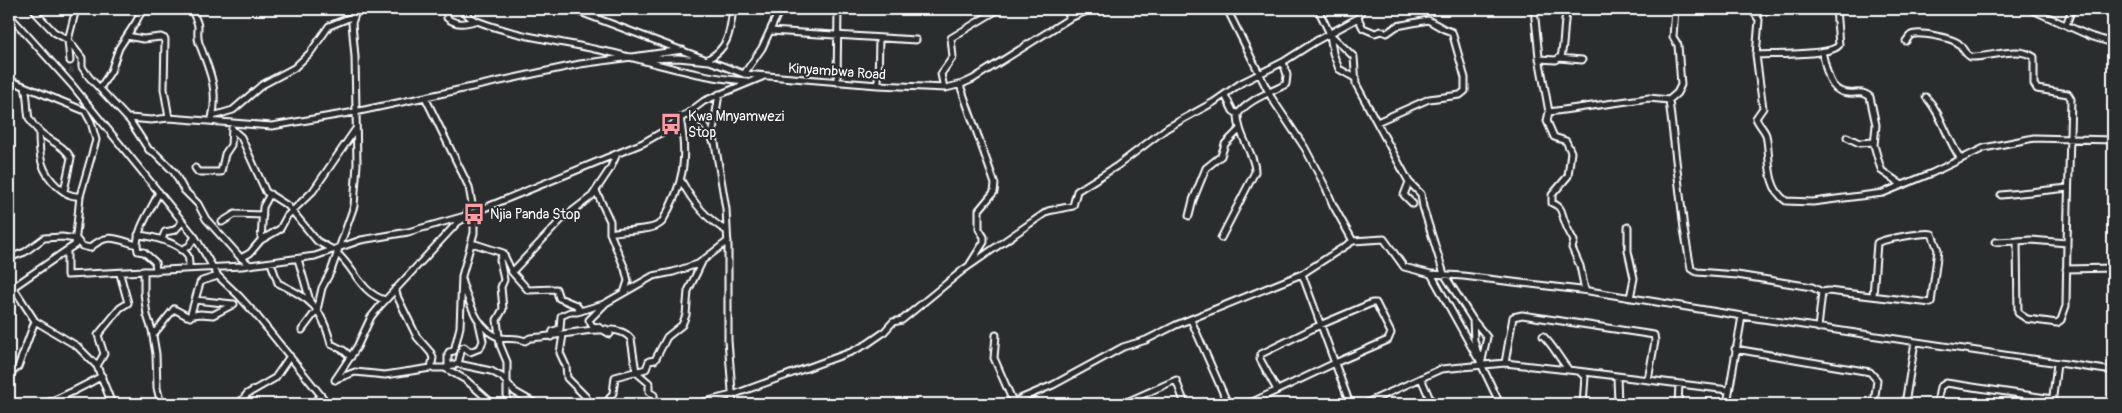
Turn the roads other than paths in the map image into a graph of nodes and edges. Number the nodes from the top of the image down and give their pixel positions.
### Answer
1 (34, 9) edge
2 (76, 9) edge
3 (138, 9) edge
4 (150, 9) edge
5 (191, 9) edge
6 (357, 9) edge
7 (445, 9) edge
8 (463, 9) edge
9 (572, 9) edge
10 (733, 9) edge
11 (780, 9) edge
12 (838, 9) edge
13 (999, 9) edge
14 (1066, 9) edge
15 (1091, 9) edge
16 (1227, 9) edge
17 (1318, 9) edge
18 (1362, 9) edge
19 (1534, 9) edge
20 (1567, 9) edge
21 (1675, 9) edge
22 (1774, 9) edge
23 (1836, 9) edge
24 (2030, 9) edge
25 (2072, 9) edge
26 (1753, 11) edge
27 (9, 15) edge
28 (139, 16) junction
29 (354, 16) junction
30 (1070, 18) junction
31 (1358, 18) junction
32 (475, 21) junction
33 (2066, 25) junction
34 (770, 31) junction
35 (1330, 34) junction
36 (127, 36) junction
37 (838, 36) junction
38 (879, 38) junction
39 (68, 40) junction
40 (916, 40) dead end
41 (1906, 41) dead end
42 (2113, 43) edge
43 (683, 50) junction
44 (1822, 52) junction
45 (1756, 55) junction
46 (634, 58) junction
47 (1559, 58) junction
48 (1539, 59) junction
49 (710, 60) junction
50 (1582, 60) dead end
51 (70, 61) tunnel mouth
52 (1283, 62) junction
53 (1259, 73) junction
54 (744, 74) junction
55 (72, 75) tunnel mouth
56 (762, 76) junction
57 (1355, 78) junction
58 (9, 80) edge
59 (750, 82) junction
60 (837, 82) junction
61 (72, 85) junction
62 (102, 85) dead end
63 (878, 85) junction
64 (960, 85) junction
65 (25, 87) junction
66 (944, 88) junction
67 (1269, 93) junction
68 (719, 94) junction
69 (1225, 95) junction
70 (1926, 97) dead end
71 (425, 98) junction
72 (1669, 100) junction
73 (355, 112) junction
74 (1549, 112) junction
75 (1238, 114) junction
76 (682, 117) junction
77 (130, 118) dead end
78 (169, 118) junction
79 (212, 119) junction
80 (1377, 122) junction
81 (232, 126) junction
82 (356, 129) junction
83 (1240, 129) junction
84 (39, 132) junction
85 (1847, 137) dead end
86 (2070, 139) junction
87 (2113, 140) edge
88 (1874, 142) junction
89 (714, 144) junction
90 (616, 156) junction
91 (1961, 159) junction
92 (195, 168) dead end
93 (682, 182) junction
94 (1410, 182) junction
95 (1902, 185) junction
96 (2068, 188) junction
97 (596, 191) junction
98 (64, 192) junction
99 (159, 192) junction
100 (270, 194) junction
101 (2001, 195) dead end
102 (80, 196) junction
103 (1413, 204) dead end
104 (292, 211) junction
105 (470, 214) junction
106 (263, 215) junction
107 (1189, 216) dead end
108 (182, 222) junction
109 (222, 222) dead end
110 (1628, 227) dead end
111 (727, 231) junction
112 (610, 233) junction
113 (138, 234) junction
114 (194, 238) junction
115 (1221, 238) dead end
116 (76, 239) junction
117 (162, 239) junction
118 (261, 240) junction
119 (728, 241) junction
120 (1354, 241) junction
121 (2018, 241) junction
122 (984, 242) junction
123 (1994, 242) dead end
124 (472, 243) junction
125 (2067, 244) junction
126 (136, 245) junction
127 (997, 248) junction
128 (67, 250) junction
129 (182, 250) junction
130 (336, 251) junction
131 (503, 253) junction
132 (9, 258) edge
133 (241, 258) junction
134 (298, 259) junction
135 (702, 262) junction
136 (271, 263) junction
137 (250, 265) junction
138 (212, 267) junction
139 (189, 268) junction
140 (966, 268) junction
141 (2113, 268) edge
142 (2066, 269) junction
143 (144, 271) junction
144 (156, 271) junction
145 (512, 272) junction
146 (120, 274) junction
147 (1302, 274) junction
148 (1431, 274) junction
149 (1444, 274) junction
150 (218, 276) junction
151 (462, 282) junction
152 (10, 287) edge
153 (396, 289) junction
154 (626, 290) junction
155 (1585, 290) junction
156 (1822, 292) junction
157 (1874, 296) junction
158 (1630, 298) junction
159 (195, 300) junction
160 (385, 300) junction
161 (310, 301) junction
162 (609, 301) junction
163 (318, 310) junction
164 (581, 311) junction
165 (1742, 316) junction
166 (190, 317) junction
167 (478, 318) junction
168 (1191, 320) junction
169 (1473, 320) junction
170 (35, 321) junction
171 (2113, 321) edge
172 (1320, 325) junction
173 (1818, 328) junction
174 (302, 330) dead end
175 (604, 330) junction
176 (2113, 333) edge
177 (153, 335) junction
178 (563, 335) junction
179 (996, 335) dead end
180 (1543, 336) dead end
181 (499, 337) junction
182 (551, 337) junction
183 (1915, 342) junction
184 (1735, 349) junction
185 (290, 356) junction
186 (351, 357) junction
187 (1335, 363) junction
188 (458, 364) junction
189 (1504, 364) junction
190 (2056, 364) junction
191 (1481, 365) junction
192 (97, 366) junction
193 (448, 367) junction
194 (431, 368) junction
195 (1570, 370) junction
196 (1578, 371) junction
197 (2113, 371) edge
198 (636, 372) junction
199 (9, 375) edge
200 (102, 376) junction
201 (1617, 376) junction
202 (1421, 378) junction
203 (1648, 380) junction
204 (508, 384) junction
205 (1679, 384) junction
206 (1277, 390) junction
207 (1728, 390) junction
208 (321, 395) junction
209 (732, 396) junction
210 (2052, 401) edge
211 (45, 404) edge
212 (112, 404) edge
213 (161, 404) edge
214 (239, 404) edge
215 (313, 404) edge
216 (328, 404) edge
217 (493, 404) edge
218 (507, 404) edge
219 (536, 404) edge
220 (589, 404) edge
221 (606, 404) edge
222 (655, 404) edge
223 (696, 404) edge
224 (733, 404) edge
225 (1012, 404) edge
226 (1122, 404) edge
227 (1185, 404) edge
228 (1228, 404) edge
229 (1248, 404) edge
230 (1350, 404) edge
231 (1364, 404) edge
232 (1432, 404) edge
233 (1500, 404) edge
234 (1583, 404) edge
235 (1618, 404) edge
236 (1678, 404) edge
237 (1727, 404) edge
238 (1874, 404) edge
239 (1905, 404) edge
240 (1937, 404) edge
241 (2112, 404) edge

1 - 39 street
2 - 39 street
3 - 28 street
4 - 28 street
5 - 79 street
6 - 29 street
7 - 32 street
8 - 32 street
9 - 43 street, Kinyambwa Road
10 - 49 street
11 - 34 street
12 - 37 street
13 - 66 street
14 - 30 street
15 - 30 street, Kinyambwa Road
16 - 53 street
17 - 35 street
18 - 31 street
19 - 48 street
20 - 47 street
21 - 72 street
22 - 26 street
23 - 44 street
24 - 33 street
25 - 33 street
26 - 45 street
27 - 61 street
28 - 36 street
29 - 73 street
29 - 79 street
30 - 64 street, Kinyambwa Road
31 - 35 street
31 - 80 street
32 - 46 street
33 - 42 street
34 - 37 street
34 - 54 street
35 - 52 street
35 - 57 street
35 - 57 street
36 - 62 street
36 - 78 street
37 - 38 street
37 - 60 street
38 - 40 street
38 - 63 street
39 - 51 street
39 - 133 street
41 - 86 street
43 - 46 street
43 - 49 street, Kinyambwa Road
44 - 45 street
44 - 88 street
45 - 95 street
46 - 49 street
46 - 59 street
46 - 71 street
47 - 48 street
47 - 50 street
48 - 74 street
49 - 54 street, Kinyambwa Road
52 - 53 street
52 - 67 street
53 - 67 street
53 - 69 street
54 - 56 street, Kinyambwa Road
55 - 61 street
56 - 59 street
56 - 60 street, Kinyambwa Road
57 - 80 street
58 - 65 street
59 - 68 street
60 - 63 street, Kinyambwa Road
61 - 99 street
63 - 66 street, Kinyambwa Road
64 - 66 street, Kinyambwa Road
64 - 122 street
65 - 84 street
65 - 102 street
67 - 75 street
67 - 120 street
68 - 76 street
68 - 89 street
69 - 75 street
69 - 127 street
70 - 91 street
71 - 73 street
71 - 105 street
72 - 74 street
72 - 156 street
73 - 81 street
73 - 82 street
74 - 155 street
75 - 83 street
76 - 89 street
76 - 90 street
76 - 93 street
77 - 78 street
78 - 79 street
79 - 81 street
80 - 94 street
81 - 92 street
81 - 100 street
82 - 104 street
82 - 130 street
83 - 107 street
83 - 115 street
84 - 98 street
84 - 98 street
85 - 88 street
86 - 87 street
86 - 91 street
86 - 96 street
88 - 95 street
89 - 111 street
90 - 97 street
90 - 105 street
91 - 95 street
93 - 111 street
93 - 112 street
94 - 103 street
94 - 149 street
96 - 101 street
96 - 125 street
97 - 112 street
97 - 145 street
98 - 102 street
99 - 108 street
99 - 113 street
100 - 104 street
100 - 106 street
102 - 116 street
104 - 118 street
104 - 130 street
105 - 124 street
105 - 130 street
105 - 153 street
106 - 109 street
106 - 118 street
108 - 114 street
108 - 117 street
110 - 158 street
111 - 119 street
112 - 154 street
113 - 117 street
113 - 126 street
114 - 129 street
114 - 138 street
116 - 126 street
116 - 128 street
116 - 132 street
117 - 129 street
118 - 133 street
119 - 135 street
119 - 209 street
120 - 147 street
120 - 148 street
121 - 123 street
121 - 125 street
121 - 142 street
122 - 127 street
122 - 140 street
124 - 131 street
124 - 151 street
125 - 142 street
126 - 144 street
127 - 140 street
128 - 146 street
128 - 152 street
129 - 139 street
130 - 134 street
130 - 160 street
130 - 163 street
131 - 145 street
131 - 181 street
133 - 137 street
134 - 136 street
134 - 161 street
135 - 154 street
135 - 198 street
136 - 137 street
136 - 161 street
137 - 138 street
138 - 139 street
138 - 150 street
139 - 144 street
140 - 209 street
141 - 142 street
143 - 144 street
143 - 146 street
143 - 177 street
145 - 164 street
146 - 192 street
147 - 168 street
147 - 172 street
148 - 149 street
148 - 191 street
149 - 155 street
149 - 169 street
150 - 159 street
150 - 185 street
151 - 167 street
151 - 193 street
152 - 170 street
153 - 160 street
153 - 194 street
154 - 162 street
155 - 158 street
156 - 157 street
156 - 173 street
157 - 157 street
158 - 165 street
159 - 166 street
159 - 166 street
160 - 186 street
161 - 163 street
162 - 164 street
162 - 175 street
163 - 174 street
163 - 186 street
164 - 182 street
165 - 173 street
165 - 184 street
166 - 177 street
167 - 181 street
167 - 188 street
168 - 225 street
168 - 228 street
169 - 191 street
169 - 191 street
170 - 192 street
170 - 199 street
171 - 176 street
172 - 187 street
172 - 187 street
172 - 206 street
173 - 183 street
175 - 178 street
175 - 198 street
176 - 197 street
177 - 213 street
178 - 182 street
178 - 220 street
179 - 225 street
180 - 195 street
181 - 182 street
181 - 204 street
183 - 190 street
183 - 239 street
184 - 207 street
184 - 238 street
185 - 208 street
185 - 214 street
186 - 194 street
187 - 206 street
187 - 230 street
188 - 193 street
188 - 204 street
189 - 191 street
189 - 195 street
189 - 203 street
190 - 197 street
190 - 210 street
191 - 202 street
191 - 233 street
192 - 200 street
193 - 194 street
193 - 217 street
195 - 196 street
196 - 201 street
196 - 234 street
197 - 241 street
198 - 221 street
198 - 222 street
200 - 211 street
200 - 212 street
201 - 203 street
201 - 235 street
202 - 231 street
202 - 232 street
203 - 205 street
204 - 218 street
204 - 219 street
205 - 207 street
205 - 236 street
206 - 229 street
207 - 237 street
208 - 215 street
208 - 216 street
209 - 223 street
209 - 224 street
210 - 240 street
226 - 227 street

